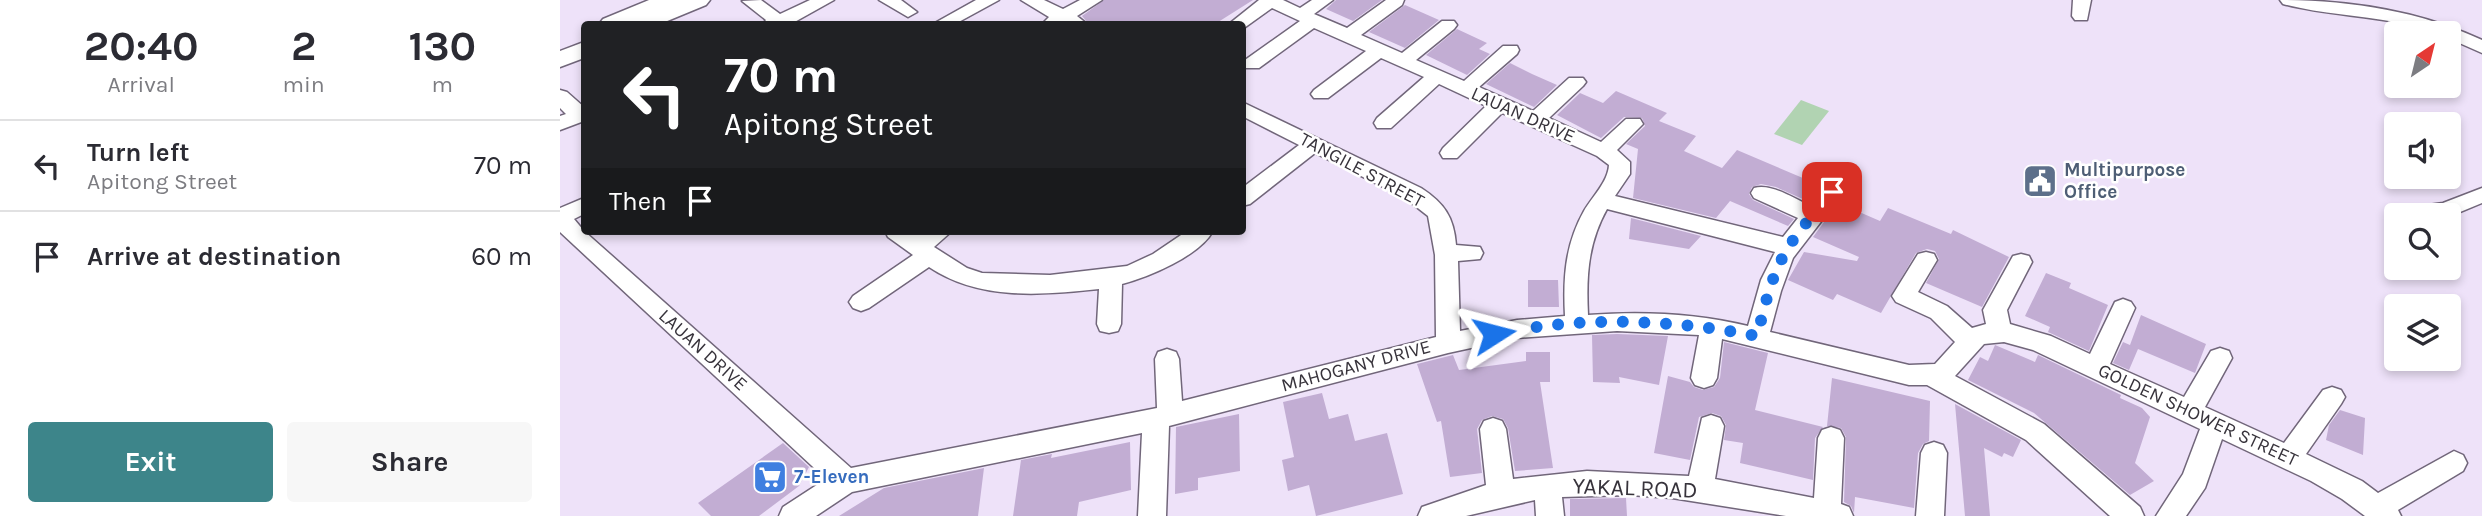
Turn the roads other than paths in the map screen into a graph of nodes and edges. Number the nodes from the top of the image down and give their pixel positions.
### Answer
1 (669, 0) edge
2 (698, 0) edge
3 (825, 0) edge
4 (888, 0) edge
5 (990, 0) edge
6 (1030, 0) edge
7 (1093, 0) edge
8 (1324, 0) edge
9 (2289, 0) edge
10 (751, 1) edge
11 (1270, 1) edge
12 (1396, 1) edge
13 (908, 12) dead end
14 (1307, 17) junction
15 (618, 21) edge
16 (648, 21) edge
17 (774, 21) edge
18 (784, 21) edge
19 (948, 21) edge
20 (1062, 21) edge
21 (1064, 21) edge
22 (1242, 21) edge
23 (1448, 25) dead end
24 (1348, 36) junction
25 (581, 37) edge
26 (560, 46) edge
27 (2482, 47) edge
28 (581, 50) edge
29 (1379, 50) junction
30 (1510, 50) dead end
31 (560, 60) edge
32 (1403, 61) junction
33 (1252, 64) dead end
34 (1437, 76) junction
35 (1576, 82) dead end
36 (1466, 89) junction
37 (1321, 94) dead end
38 (560, 96) edge
39 (1499, 104) junction
40 (1246, 110) edge
41 (581, 113) edge
42 (581, 114) edge
43 (1535, 120) junction
44 (1384, 123) dead end
45 (560, 124) edge
46 (1633, 124) dead end
47 (1314, 144) junction
48 (1604, 151) junction
49 (1450, 153) dead end
50 (1832, 192) dead end
51 (1762, 193) dead end
52 (2482, 195) edge
53 (1246, 196) edge
54 (1601, 200) junction
55 (2461, 204) edge
56 (581, 207) edge
57 (1813, 216) junction
58 (560, 218) edge
59 (902, 235) edge
60 (937, 235) edge
61 (1196, 235) edge
62 (1789, 247) junction
63 (925, 250) junction
64 (1445, 253) junction
65 (1472, 253) dead end
66 (1926, 260) dead end
67 (2021, 262) dead end
68 (1111, 279) junction
69 (861, 302) dead end
70 (2123, 308) dead end
71 (1577, 323) junction
72 (1109, 324) dead end
73 (1712, 327) junction
74 (1999, 332) junction
75 (1757, 336) junction
76 (1970, 341) junction
77 (1448, 343) junction
78 (2220, 358) dead end
79 (1167, 359) dead end
80 (2096, 368) junction
81 (1931, 375) junction
82 (1704, 378) dead end
83 (2332, 397) dead end
84 (2189, 411) junction
85 (1163, 417) junction
86 (2215, 424) junction
87 (1710, 426) dead end
88 (1493, 429) dead end
89 (1830, 438) dead end
90 (1934, 453) dead end
91 (2289, 457) junction
92 (2454, 463) dead end
93 (846, 481) junction
94 (1548, 486) junction
95 (1700, 490) junction
96 (1501, 494) junction
97 (2382, 512) edge
98 (1822, 514) edge
99 (793, 516) edge
100 (1152, 516) edge
101 (1432, 516) edge
102 (1550, 516) edge
103 (1930, 516) edge
104 (2130, 516) edge
105 (2170, 516) edge

1 - 15 main road
2 - 16 main road
3 - 18 street
4 - 13 street
5 - 19 street
6 - 20 street
7 - 21 street
8 - 14 lane
9 - 27 street
10 - 17 street
11 - 14 street, LAUAN DRIVE
11 - 22 street
12 - 24 street
14 - 24 street, LAUAN DRIVE
14 - 33 street
23 - 32 street
24 - 29 street, LAUAN DRIVE
25 - 26 main road
28 - 31 main road
29 - 32 street, LAUAN DRIVE
29 - 37 street
30 - 36 street
32 - 34 street, LAUAN DRIVE
34 - 36 street, LAUAN DRIVE
34 - 44 street
35 - 43 street
36 - 39 street, LAUAN DRIVE
38 - 41 street
39 - 43 street, LAUAN DRIVE
39 - 49 street
40 - 47 street, TANGILE STREET
42 - 45 street
43 - 48 street, LAUAN DRIVE
46 - 48 street
47 - 53 street
47 - 64 street, TANGILE STREET
48 - 54 street
50 - 57 street
51 - 57 street
52 - 55 street
54 - 62 street
54 - 71 street
56 - 58 street
57 - 62 street
58 - 93 street, LAUAN DRIVE
59 - 63 street
60 - 63 street
61 - 68 street
62 - 75 street
63 - 68 street
63 - 69 street
64 - 65 street
64 - 77 street, TANGILE STREET
66 - 76 street
67 - 74 street
68 - 72 street
70 - 80 street
71 - 73 street, MAHOGANY DRIVE
71 - 77 street, MAHOGANY DRIVE
73 - 75 street, MAHOGANY DRIVE
73 - 82 street
74 - 76 street
74 - 80 street, GOLDEN SHOWER STREET
75 - 81 street, MAHOGANY DRIVE
76 - 81 street
77 - 85 street, MAHOGANY DRIVE
78 - 84 street
79 - 85 street
80 - 84 street, GOLDEN SHOWER STREET
81 - 104 street
83 - 91 street
84 - 86 street, GOLDEN SHOWER STREET
85 - 93 street, MAHOGANY DRIVE
85 - 100 street
86 - 91 street, GOLDEN SHOWER STREET
86 - 105 street
87 - 95 street
88 - 96 street
89 - 98 street
90 - 103 street
91 - 97 street, GOLDEN SHOWER STREET
92 - 97 street
93 - 99 street, MAHOGANY DRIVE
94 - 95 street, YAKAL ROAD
94 - 96 street, YAKAL ROAD
94 - 102 street
95 - 98 street, YAKAL ROAD
96 - 101 street, YAKAL ROAD

